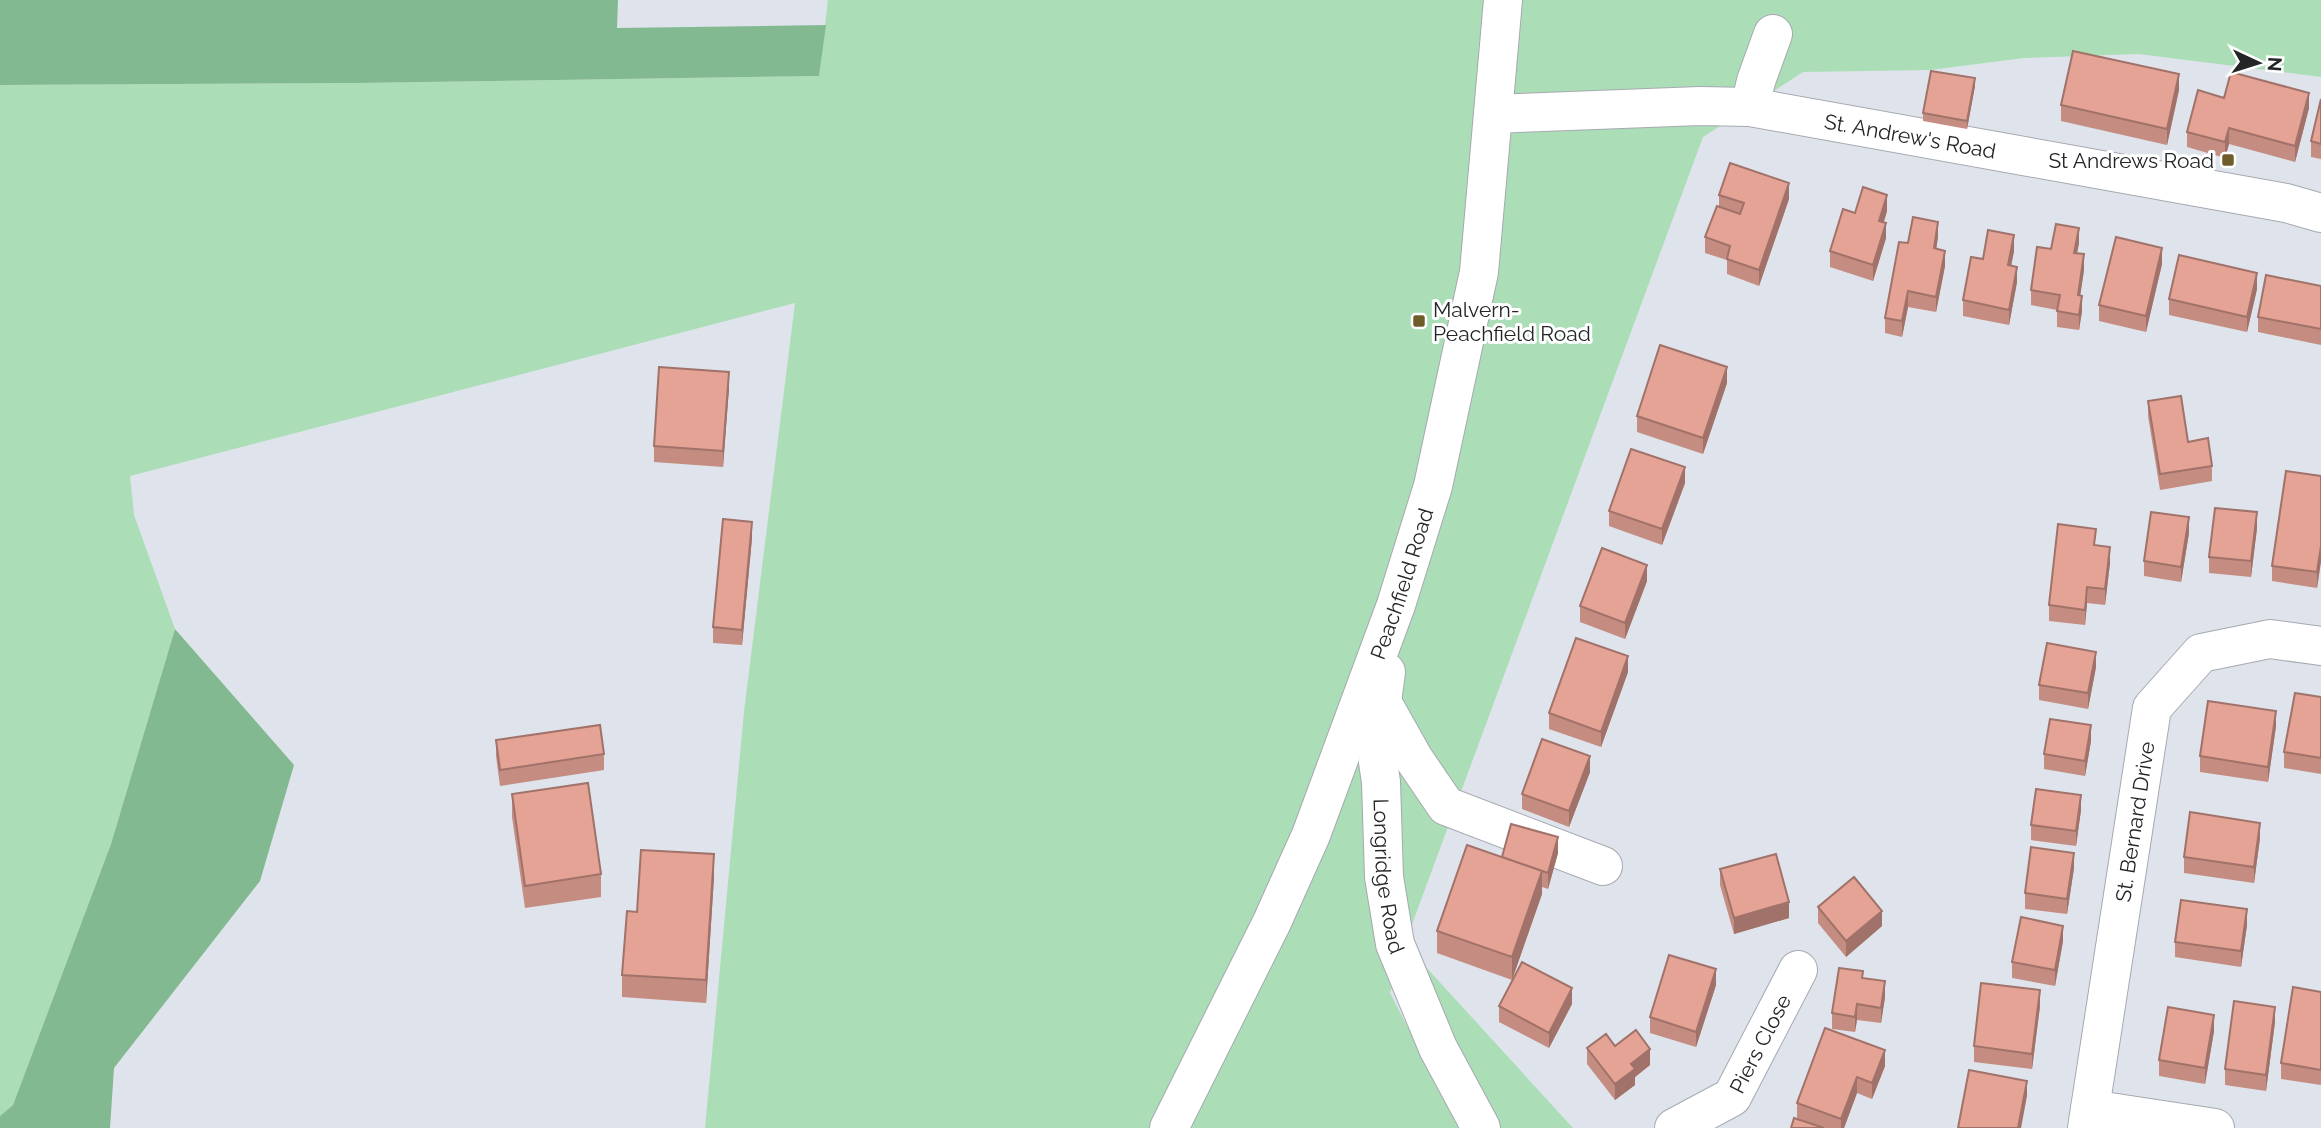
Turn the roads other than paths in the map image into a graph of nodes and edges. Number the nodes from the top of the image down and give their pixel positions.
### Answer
1 (1503, 0) edge
2 (1773, 34) dead end
3 (1750, 107) junction
4 (1493, 114) junction
5 (2321, 213) edge
6 (1396, 605) junction
7 (2321, 646) edge
8 (1382, 702) junction
9 (1603, 866) dead end
10 (1798, 970) dead end
11 (2089, 1118) edge
12 (1169, 1128) edge
13 (1482, 1128) edge
14 (1674, 1128) edge
15 (2215, 1128) edge

1 - 4 street, Peachfield Road
2 - 3 street
3 - 4 street, St. Andrew's Road
3 - 5 street, St. Andrew's Road
4 - 6 street, Peachfield Road
6 - 8 street, Longridge Road
6 - 12 street, Peachfield Road
7 - 11 street, St. Bernard Drive
8 - 9 street
8 - 13 street, Longridge Road
10 - 14 street, Piers Close
11 - 15 street

